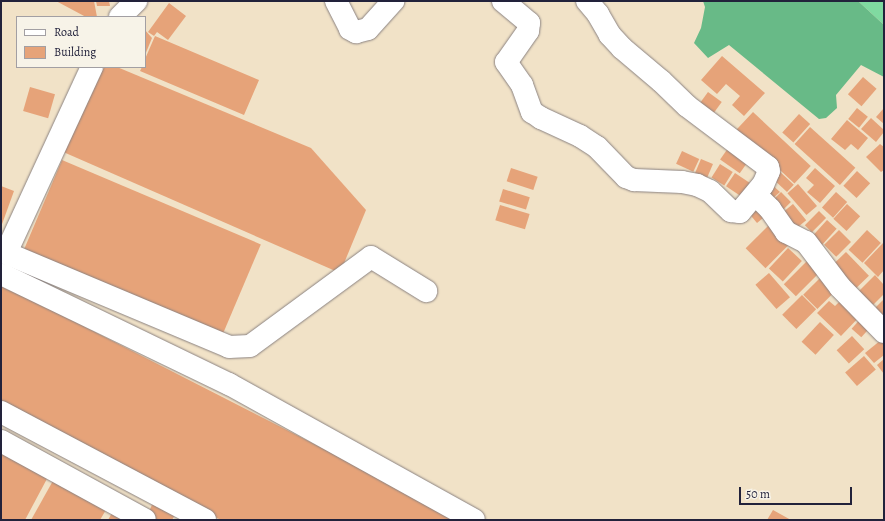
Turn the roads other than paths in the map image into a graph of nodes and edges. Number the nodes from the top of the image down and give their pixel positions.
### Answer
1 (136, 1) edge
2 (336, 1) edge
3 (393, 1) edge
4 (502, 1) edge
5 (587, 1) edge
6 (121, 16) edge
7 (92, 68) edge
8 (756, 195) junction
9 (3, 259) edge
10 (426, 291) dead end
11 (884, 332) edge
12 (1, 412) edge
13 (1, 441) edge
14 (145, 520) edge
15 (205, 520) edge
16 (474, 520) edge

1 - 6 street
2 - 3 street
4 - 8 street
5 - 8 street
7 - 9 street
8 - 11 street
9 - 10 street
9 - 16 street
12 - 15 street
13 - 14 street

